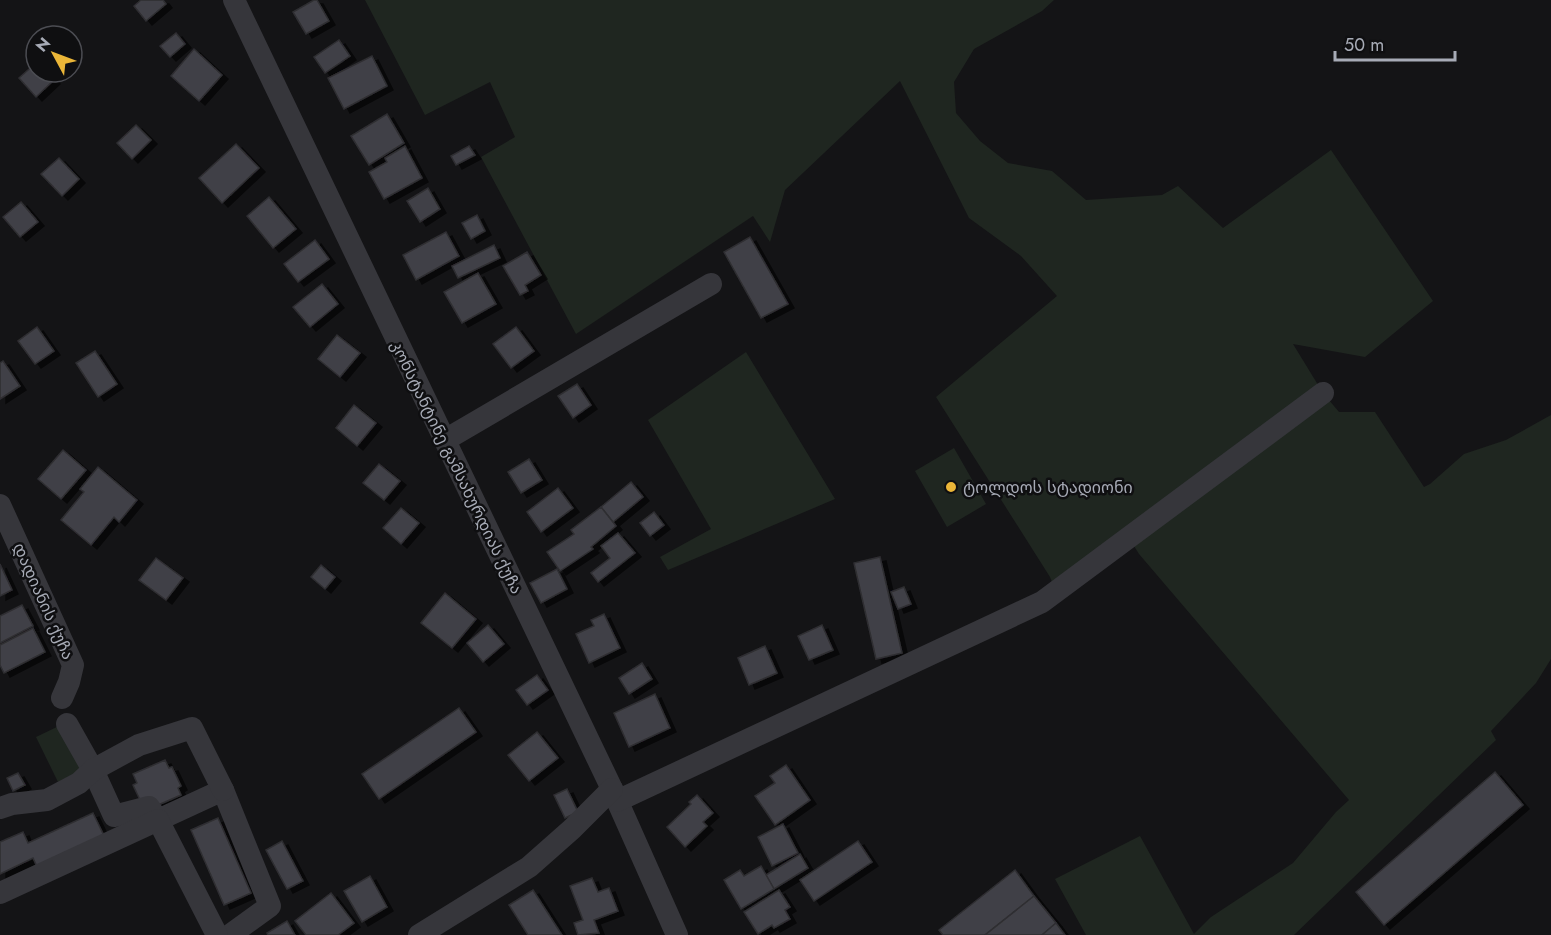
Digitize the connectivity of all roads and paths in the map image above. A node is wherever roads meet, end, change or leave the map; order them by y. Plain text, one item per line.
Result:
1 (234, 0) edge
2 (711, 284) dead end
3 (1323, 393) dead end
4 (445, 440) junction
5 (0, 505) edge
6 (62, 698) dead end
7 (67, 724) dead end
8 (93, 770) junction
9 (224, 790) junction
10 (614, 795) junction
11 (0, 808) edge
12 (158, 820) junction
13 (0, 893) edge
14 (217, 935) edge
15 (230, 935) edge
16 (419, 935) edge
17 (677, 935) edge

1 - 4 street, კონსტანტინე გამსახურდიას ქუჩა
2 - 4 street
3 - 10 street
4 - 10 street, კონსტანტინე გამსახურდიას ქუჩა
5 - 6 street, დადიანის ქუჩა
7 - 8 street
8 - 9 street
8 - 11 street
8 - 12 street
9 - 12 street
9 - 15 street
10 - 16 street
10 - 17 street, კონსტანტინე გამსახურდიას ქუჩა
12 - 13 street
12 - 14 street

